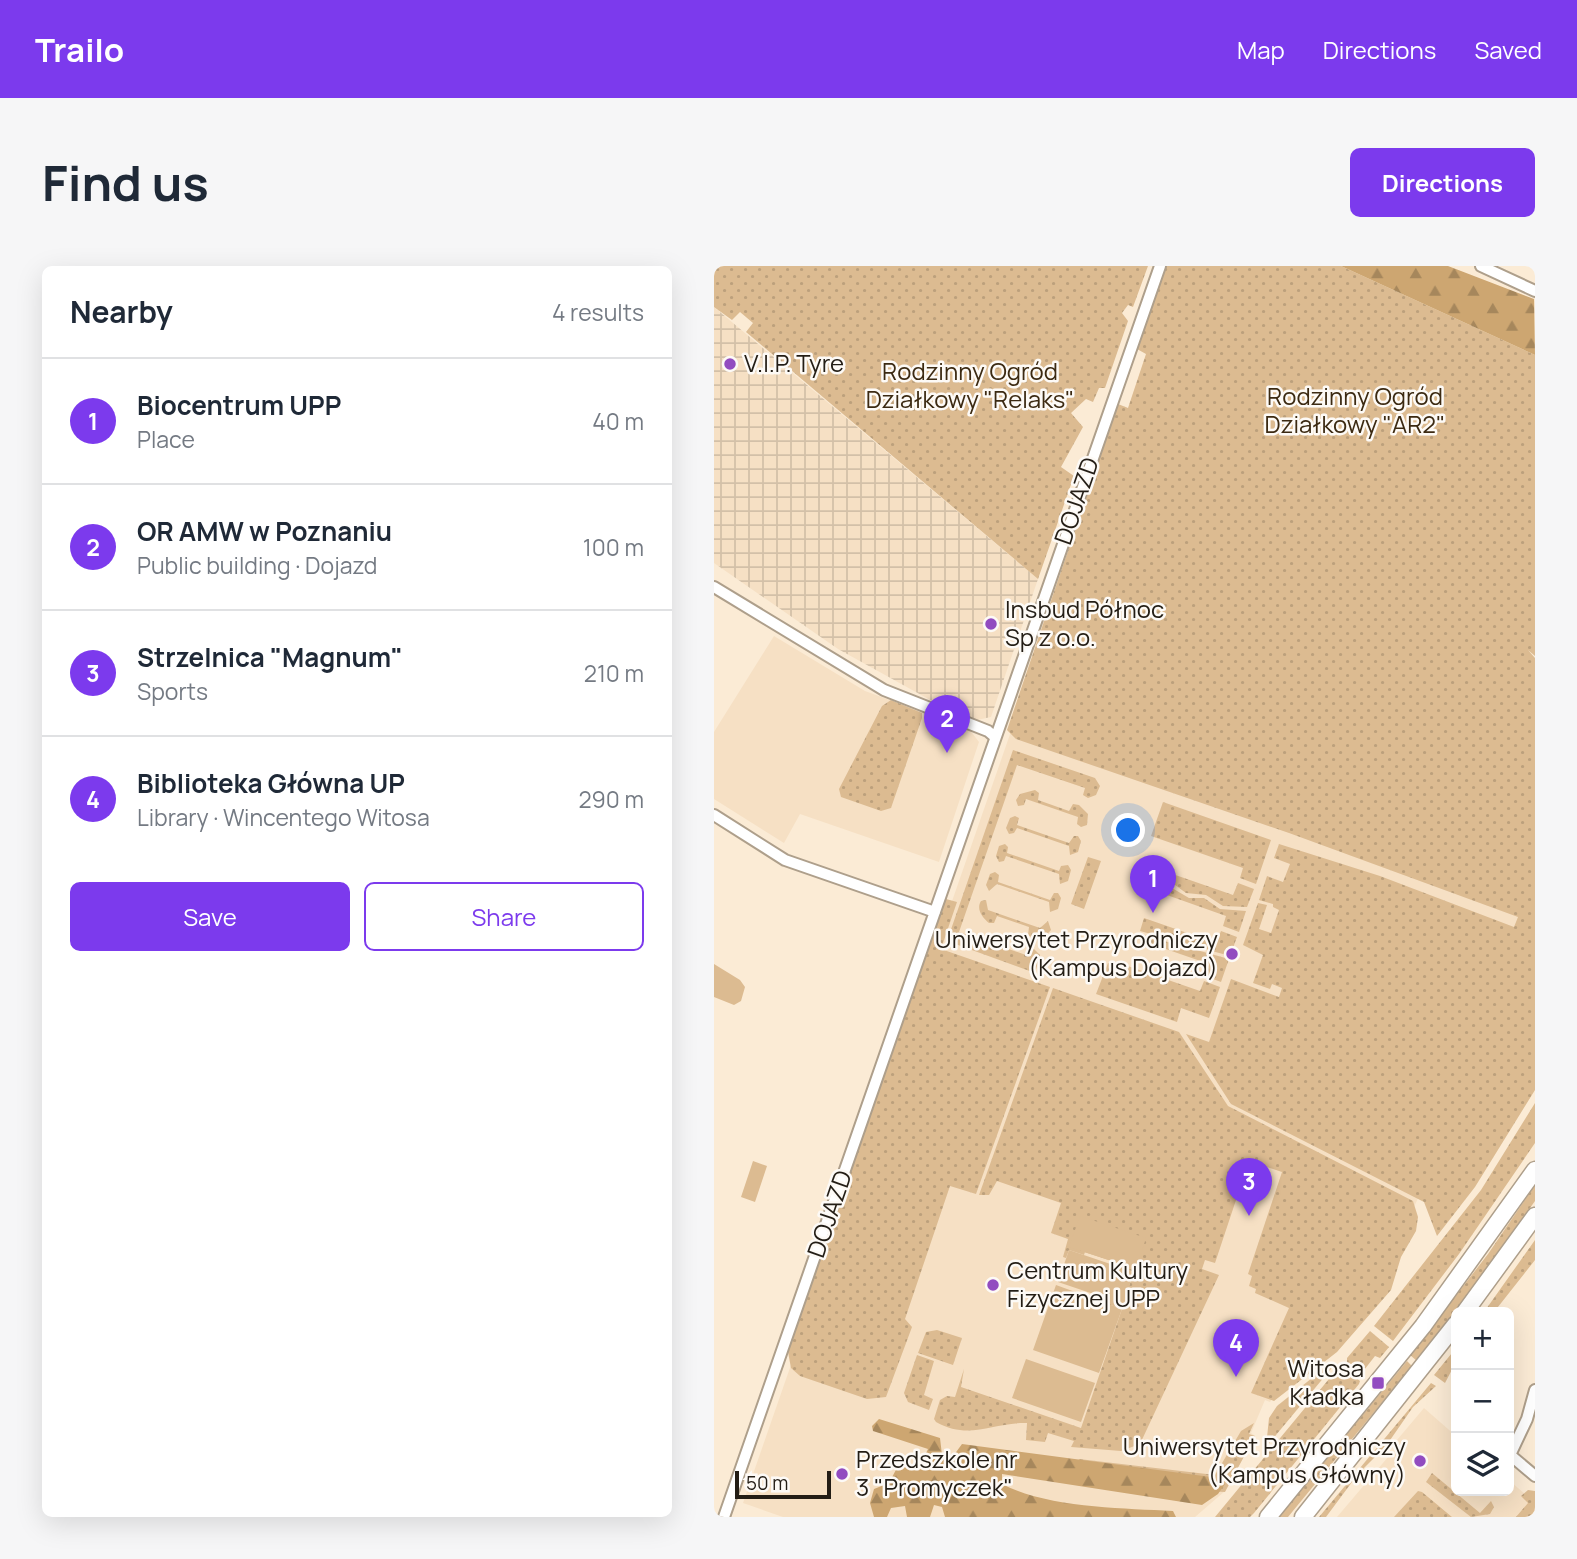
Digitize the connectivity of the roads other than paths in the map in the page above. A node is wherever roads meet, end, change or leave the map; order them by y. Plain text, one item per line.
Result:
1 (1160, 266) edge
2 (1481, 266) edge
3 (1535, 291) edge
4 (714, 587) edge
5 (995, 737) junction
6 (714, 815) edge
7 (935, 912) junction
8 (1535, 1170) edge
9 (1535, 1216) edge
10 (1469, 1307) edge
11 (1451, 1330) edge
12 (1535, 1390) edge
13 (1531, 1417) edge
14 (1514, 1446) edge
15 (1514, 1459) edge
16 (1343, 1468) junction
17 (1535, 1476) edge
18 (724, 1517) edge
19 (1268, 1517) edge
20 (1303, 1517) edge
21 (1311, 1517) edge

1 - 5 street, DOJAZD
2 - 3 street
4 - 5 street
5 - 7 street, DOJAZD
6 - 7 street
7 - 18 street, DOJAZD
8 - 19 main road
9 - 10 main road
11 - 16 main road
12 - 13 street
13 - 14 street
15 - 17 street
16 - 20 main road
16 - 21 main road

